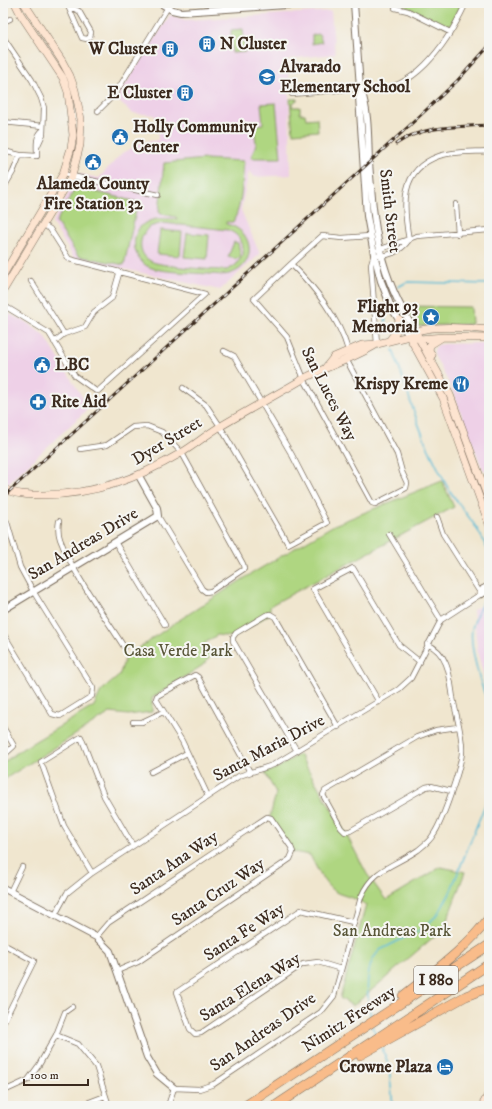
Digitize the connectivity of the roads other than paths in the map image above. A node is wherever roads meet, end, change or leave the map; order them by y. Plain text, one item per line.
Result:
1 (15, 3) edge
2 (24, 3) edge
3 (160, 3) edge
4 (309, 3) edge
5 (316, 3) edge
6 (354, 3) edge
7 (466, 3) edge
8 (67, 5) edge
9 (169, 5) edge
10 (395, 8) dead end
11 (10, 19) dead end
12 (3, 22) edge
13 (450, 32) junction
14 (3, 37) edge
15 (360, 88) junction
16 (292, 94) dead end
17 (98, 111) dead end
18 (3, 122) edge
19 (43, 128) junction
20 (489, 151) edge
21 (3, 152) edge
22 (20, 156) junction
23 (63, 174) junction
24 (72, 176) junction
25 (3, 189) edge
26 (158, 195) dead end
27 (456, 204) dead end
28 (43, 225) junction
29 (489, 230) edge
30 (458, 234) junction
31 (370, 236) junction
32 (409, 240) junction
33 (379, 248) junction
34 (374, 254) junction
35 (380, 256) junction
36 (291, 264) junction
37 (120, 274) junction
38 (3, 275) edge
39 (31, 281) dead end
40 (3, 292) edge
41 (3, 305) edge
42 (398, 320) junction
43 (489, 330) edge
44 (415, 331) junction
45 (64, 334) junction
46 (409, 336) junction
47 (444, 336) junction
48 (489, 338) edge
49 (419, 339) junction
50 (389, 341) junction
51 (54, 342) junction
52 (377, 344) junction
53 (348, 350) junction
54 (224, 351) dead end
55 (346, 359) junction
56 (326, 367) junction
57 (441, 377) junction
58 (304, 379) junction
59 (183, 388) dead end
60 (262, 403) junction
61 (220, 426) junction
62 (80, 449) dead end
63 (182, 453) junction
64 (138, 476) junction
65 (5, 491) edge
66 (489, 501) edge
67 (158, 516) junction
68 (437, 517) dead end
69 (59, 521) dead end
70 (7, 522) dead end
71 (489, 524) edge
72 (389, 534) dead end
73 (115, 542) junction
74 (74, 567) junction
75 (489, 586) edge
76 (33, 591) junction
77 (487, 592) edge
78 (3, 610) edge
79 (441, 620) junction
80 (165, 625) dead end
81 (3, 633) edge
82 (427, 644) junction
83 (124, 647) dead end
84 (420, 662) junction
85 (378, 702) junction
86 (163, 712) junction
87 (133, 722) dead end
88 (3, 727) edge
89 (338, 727) junction
90 (458, 727) junction
91 (297, 750) junction
92 (187, 753) junction
93 (3, 756) edge
94 (151, 772) dead end
95 (250, 772) junction
96 (451, 791) junction
97 (208, 796) junction
98 (270, 817) joint
99 (132, 846) junction
100 (22, 867) dead end
101 (92, 873) junction
102 (3, 888) edge
103 (10, 892) junction
104 (55, 915) junction
105 (489, 918) edge
106 (353, 922) junction
107 (96, 936) junction
108 (3, 944) edge
109 (489, 945) edge
110 (489, 951) edge
111 (489, 964) edge
112 (341, 969) junction
113 (116, 971) junction
114 (489, 987) edge
115 (177, 992) joint
116 (72, 1007) dead end
117 (383, 1015) junction
118 (3, 1023) edge
119 (391, 1033) junction
120 (56, 1035) junction
121 (352, 1048) junction
122 (174, 1088) junction
123 (3, 1092) edge
124 (489, 1093) edge
125 (105, 1096) junction
126 (79, 1106) edge
127 (109, 1106) edge
128 (168, 1106) edge
129 (246, 1106) edge
130 (255, 1106) edge
131 (275, 1106) edge
132 (482, 1106) edge

1 - 23 main road
2 - 24 main road
3 - 9 street
4 - 5 street
4 - 9 street
6 - 15 street, Smith Street
7 - 13 street
8 - 8 street
9 - 17 street
10 - 13 street
11 - 12 street
13 - 15 street
14 - 19 street
15 - 16 street
15 - 31 street, Smith Street
15 - 33 street, Smith Street
18 - 19 street
19 - 22 street
20 - 32 street
21 - 22 street
22 - 25 street
23 - 24 street
23 - 38 main road
24 - 26 street
24 - 28 main road
27 - 30 street
28 - 37 street
28 - 40 main road
29 - 30 street
30 - 32 street
31 - 34 street, Smith Street
31 - 36 street
32 - 33 street
32 - 35 street
33 - 34 street
33 - 35 street, Smith Street
34 - 35 street
34 - 42 street, Smith Street
34 - 52 street, Smith Street
35 - 44 street, Smith Street
36 - 53 street
36 - 58 street, San Luces Way
37 - 45 street
37 - 51 street
39 - 45 street
41 - 51 street
42 - 46 street, Smith Street
42 - 50 main road
43 - 44 main road
44 - 46 main road, Dyer Street
44 - 49 main road
45 - 51 street
46 - 49 main road
46 - 50 main road, Dyer Street
46 - 71 main road
47 - 48 main road
47 - 49 main road
47 - 57 main road
49 - 57 main road
50 - 52 main road, Dyer Street
52 - 53 main road, Dyer Street
52 - 55 main road, Dyer Street
53 - 56 main road, Dyer Street
54 - 60 street
55 - 56 main road, Dyer Street
55 - 58 street, San Luces Way
56 - 58 main road, Dyer Street
57 - 66 main road
58 - 60 main road, Dyer Street
59 - 61 street
60 - 61 main road, Dyer Street
60 - 61 street
61 - 63 main road, Dyer Street
62 - 63 street
63 - 64 main road, Dyer Street
63 - 67 street
64 - 65 main road, Dyer Street
64 - 67 street
67 - 73 street, San Andreas Drive
68 - 77 street
69 - 74 street
70 - 76 street
72 - 79 street
73 - 74 street, San Andreas Drive
73 - 80 street
74 - 76 street, San Andreas Drive
74 - 83 street
75 - 77 street, Santa Maria Drive
76 - 78 street, San Andreas Drive
76 - 81 street
77 - 79 street, Santa Maria Drive
79 - 82 street, Santa Maria Drive
82 - 84 street, Santa Maria Drive
82 - 90 street, San Andreas Drive
84 - 85 street, Santa Maria Drive
84 - 85 street
85 - 89 street, Santa Maria Drive
86 - 87 street
86 - 92 street
86 - 95 street
88 - 93 street
89 - 91 street, Santa Maria Drive
89 - 91 street
90 - 96 street, San Andreas Drive
90 - 96 street
91 - 95 street, Santa Maria Drive
92 - 94 street
92 - 97 street
95 - 97 street, Santa Maria Drive
96 - 106 street, San Andreas Drive
97 - 99 street, Santa Maria Drive
98 - 107 street, Santa Ana Way
98 - 113 street, Santa Cruz Way
99 - 101 street, Santa Maria Drive
99 - 101 street
100 - 103 street
101 - 104 street, Santa Maria Drive
102 - 103 street
103 - 104 street
104 - 107 street
105 - 117 highway
106 - 112 street, San Andreas Drive
106 - 115 street, Santa Fe Way
107 - 113 street
108 - 118 street
109 - 117 highway, Nimitz Freeway / I 880
110 - 117 highway, I 880
111 - 119 highway, Nimitz Freeway / I 880
112 - 115 street, Santa Elena Way
112 - 122 street, San Andreas Drive
113 - 122 street
114 - 119 highway
116 - 120 street
117 - 121 highway, Nimitz Freeway / I 880
119 - 121 highway
120 - 123 street
120 - 125 street
121 - 129 highway, Nimitz Freeway / I 880
121 - 130 highway, I 880
121 - 131 highway, Nimitz Freeway
122 - 128 street
124 - 132 main road
125 - 126 street
125 - 127 street

